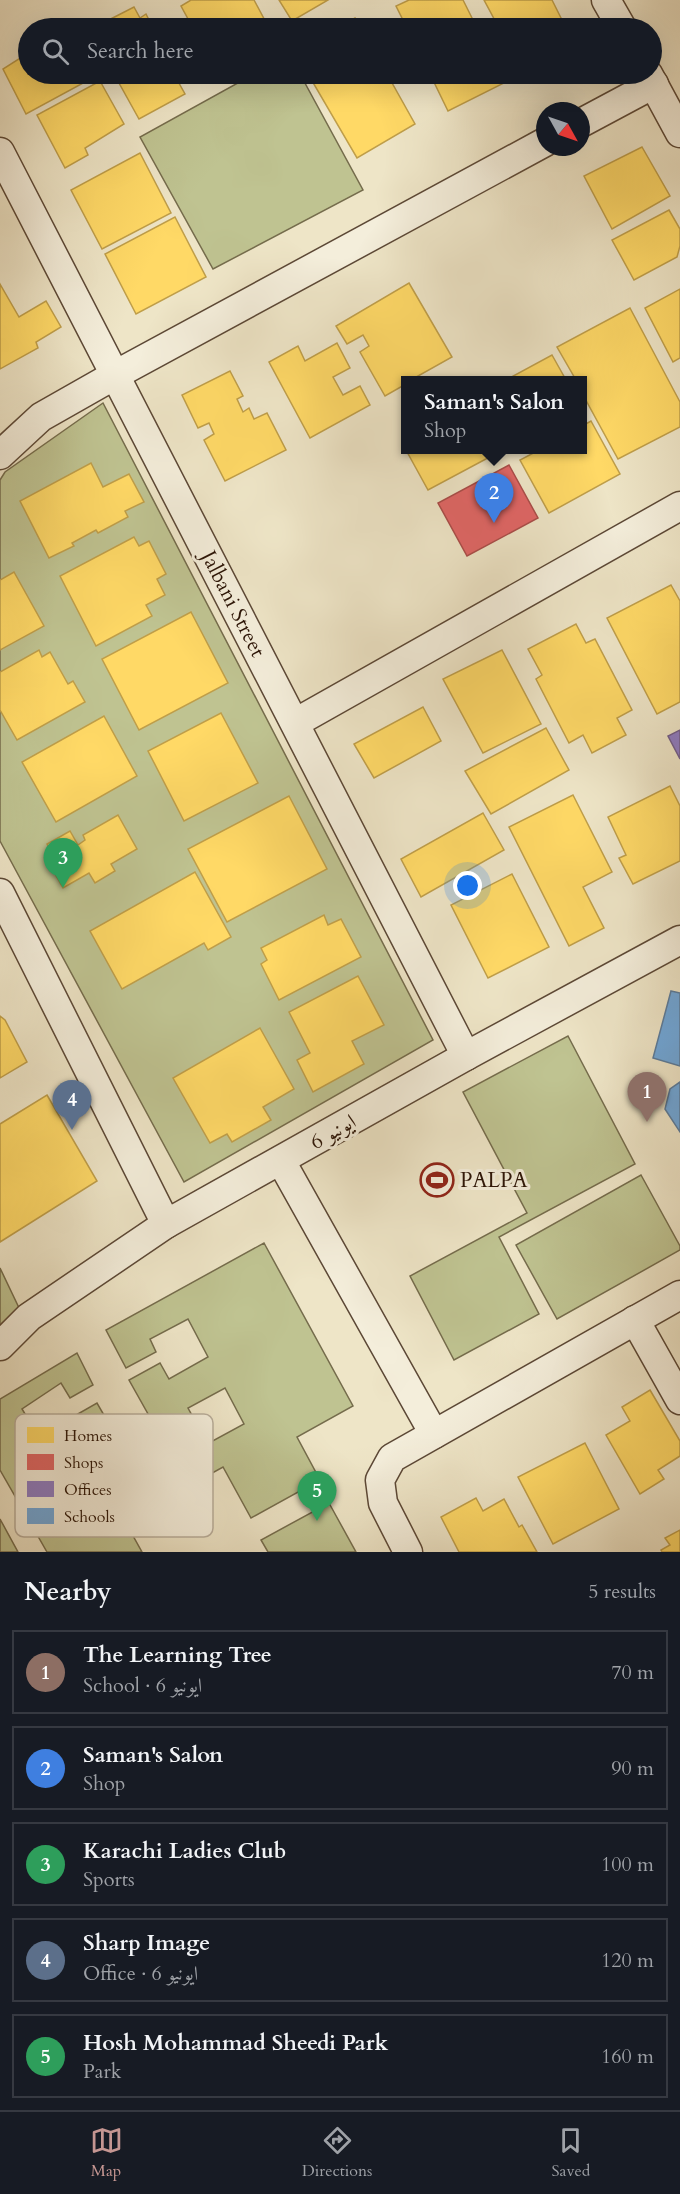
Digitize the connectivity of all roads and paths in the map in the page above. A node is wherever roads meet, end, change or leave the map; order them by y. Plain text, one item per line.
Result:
1 (606, 0) edge
2 (616, 18) edge
3 (643, 84) edge
4 (654, 84) edge
5 (590, 117) edge
6 (680, 132) edge
7 (536, 147) edge
8 (0, 152) edge
9 (115, 375) junction
10 (0, 455) edge
11 (680, 506) edge
12 (295, 723) junction
13 (0, 893) edge
14 (680, 940) edge
15 (466, 1056) junction
16 (281, 1161) junction
17 (166, 1224) junction
18 (680, 1295) edge
19 (635, 1320) junction
20 (0, 1346) edge
21 (680, 1400) edge
22 (434, 1434) junction
23 (408, 1552) edge

1 - 2 street
3 - 5 street
4 - 6 street
7 - 9 street
8 - 9 street, Jalbani Street
9 - 10 street
9 - 12 street, Jalbani Street
11 - 12 street
12 - 15 street, Jalbani Street
13 - 17 street
14 - 15 street, ایونیو 6
15 - 16 street, ایونیو 6
16 - 17 street, ایونیو 6
16 - 22 street
17 - 20 street, ایونیو 6
18 - 19 street
19 - 21 street
19 - 22 street
22 - 23 street

